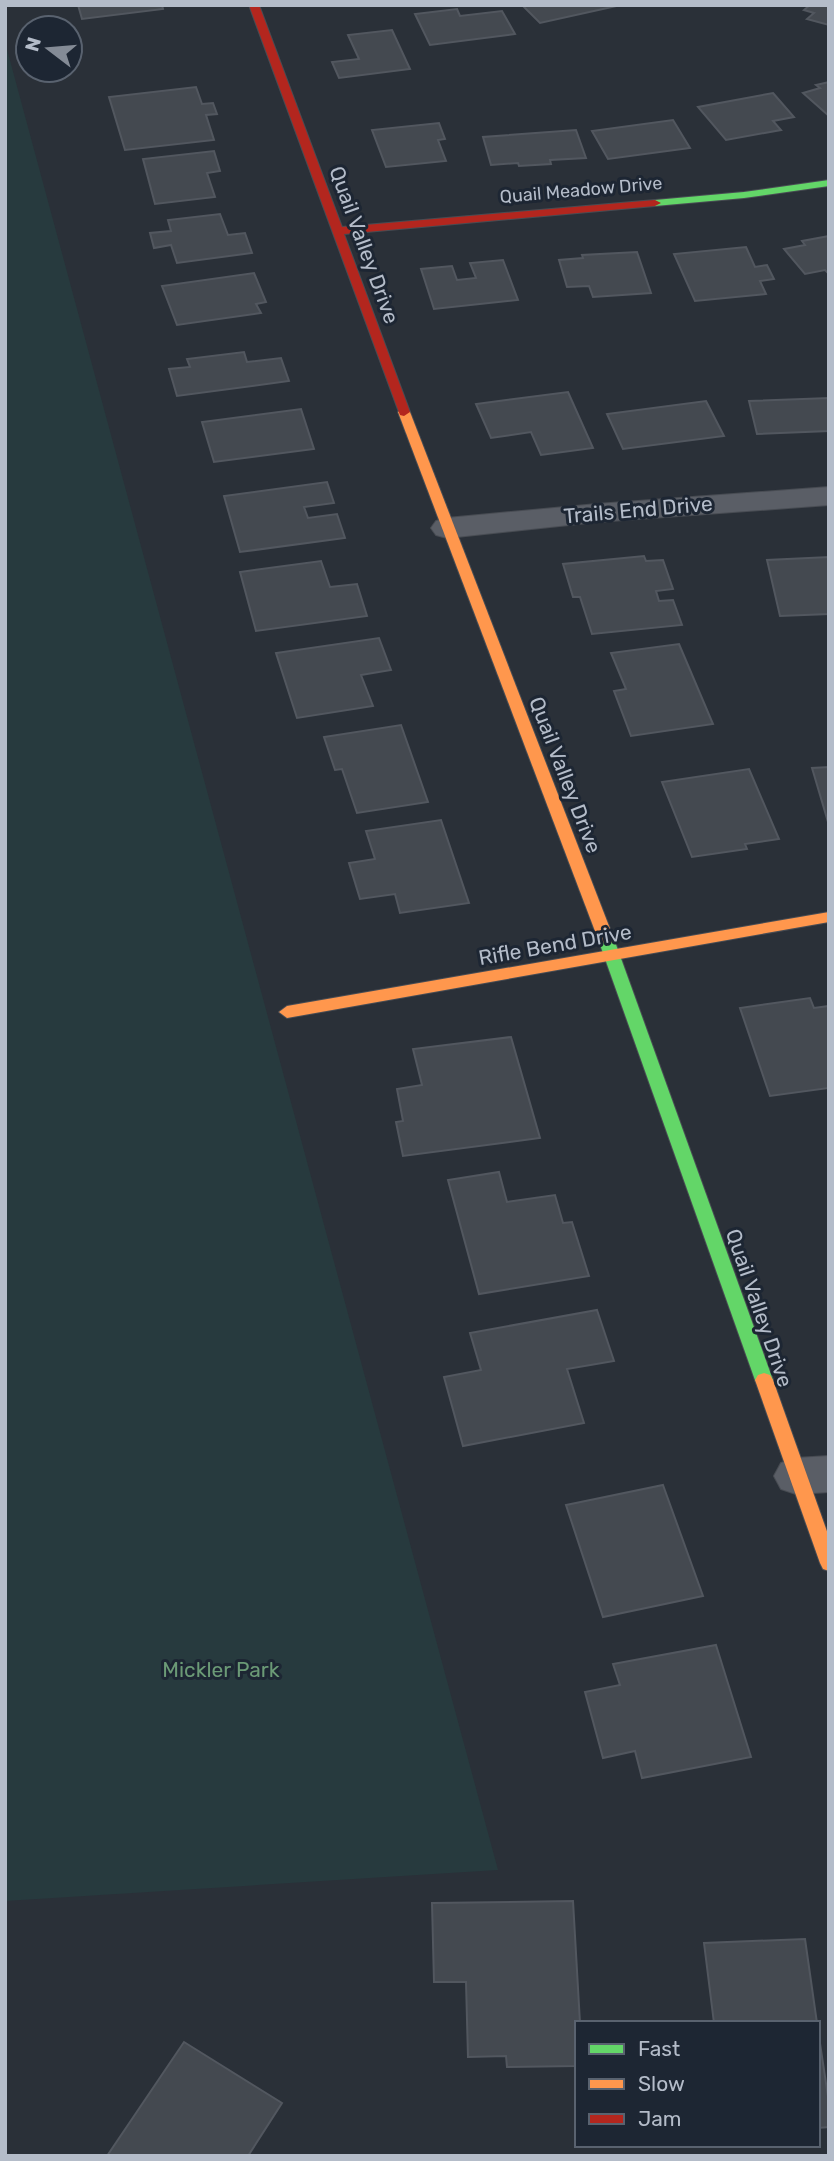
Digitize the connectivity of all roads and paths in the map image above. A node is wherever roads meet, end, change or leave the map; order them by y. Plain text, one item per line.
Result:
1 (254, 5) edge
2 (829, 183) edge
3 (336, 231) junction
4 (829, 496) edge
5 (447, 528) junction
6 (829, 917) edge
7 (613, 957) junction
8 (287, 1012) dead end
9 (813, 1475) edge
10 (829, 1563) edge

1 - 3 street, Quail Valley Drive
2 - 3 street, Quail Meadow Drive
3 - 5 street, Quail Valley Drive
4 - 5 street, Trails End Drive
5 - 7 street, Quail Valley Drive
6 - 7 street, Rifle Bend Drive
7 - 8 street, Rifle Bend Drive
7 - 9 street, Quail Valley Drive
9 - 10 street, Quail Valley Drive

